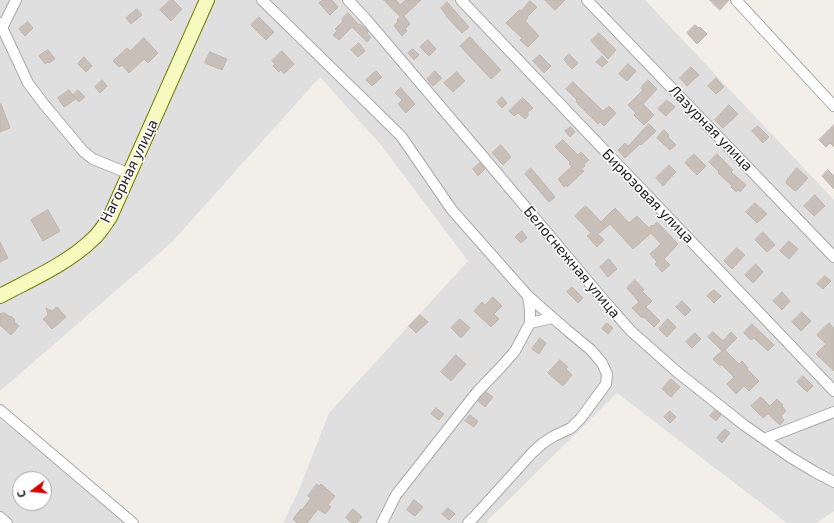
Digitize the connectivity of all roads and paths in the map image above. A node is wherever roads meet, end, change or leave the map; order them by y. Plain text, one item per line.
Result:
1 (16, 0) edge
2 (207, 0) edge
3 (262, 0) edge
4 (348, 0) edge
5 (461, 0) edge
6 (588, 0) edge
7 (736, 0) edge
8 (1, 26) edge
9 (834, 106) edge
10 (130, 174) junction
11 (834, 257) edge
12 (0, 296) edge
13 (528, 296) junction
14 (553, 318) junction
15 (530, 323) junction
16 (834, 392) edge
17 (0, 410) edge
18 (834, 412) edge
19 (764, 439) junction
20 (834, 482) edge
21 (0, 517) edge
22 (386, 522) edge
23 (7, 523) edge
24 (133, 523) edge
25 (468, 523) edge

1 - 8 street
2 - 10 street, Нагорная улица
3 - 13 street
4 - 19 street, Белоснежная улица
5 - 16 street, Бирюзовая улица
6 - 11 street, Лазурная улица
7 - 9 street
8 - 10 street
10 - 12 street, Нагорная улица
13 - 14 street
13 - 15 street
14 - 15 street
14 - 25 street
15 - 22 street
17 - 24 street
18 - 19 street
19 - 20 street, Белоснежная улица
21 - 23 street

